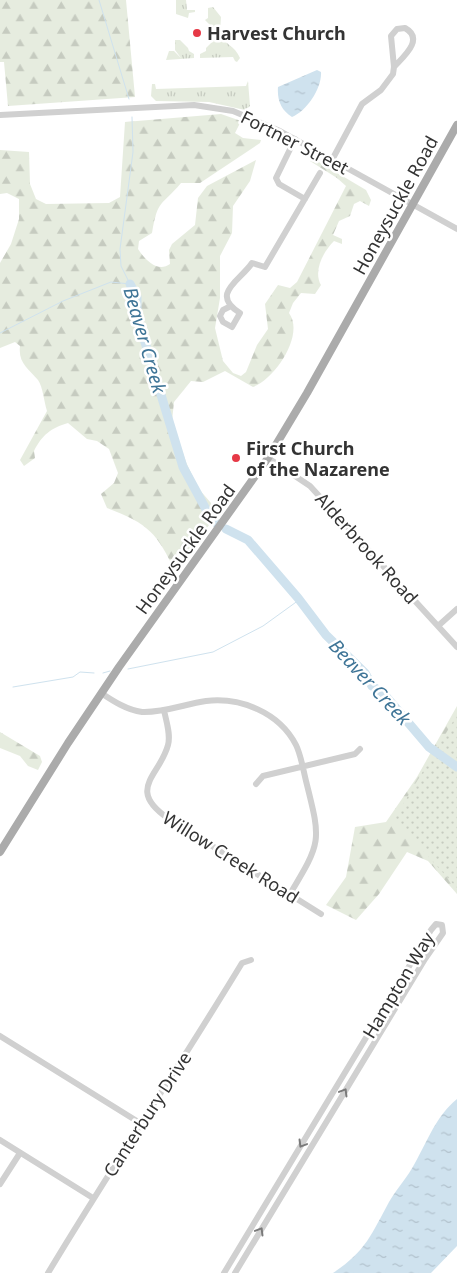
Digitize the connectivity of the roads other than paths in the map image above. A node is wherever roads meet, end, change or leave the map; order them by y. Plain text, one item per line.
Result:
1 (394, 67) junction
2 (0, 114) edge
3 (457, 125) edge
4 (295, 139) junction
5 (332, 160) junction
6 (320, 173) dead end
7 (305, 198) junction
8 (413, 204) junction
9 (457, 228) edge
10 (231, 306) dead end
11 (268, 458) junction
12 (457, 609) edge
13 (438, 626) junction
14 (457, 647) edge
15 (101, 693) junction
16 (164, 710) junction
17 (360, 750) dead end
18 (302, 766) junction
19 (256, 784) dead end
20 (0, 852) edge
21 (290, 894) junction
22 (320, 914) dead end
23 (251, 960) dead end
24 (0, 1036) edge
25 (140, 1123) junction
26 (0, 1140) edge
27 (20, 1153) junction
28 (0, 1184) edge
29 (93, 1198) junction
30 (48, 1273) edge
31 (224, 1273) edge
32 (235, 1273) edge

1 - 1 street
1 - 5 street
2 - 4 street, Fortner Street
3 - 8 main road, Honeysuckle Road
4 - 5 street, Fortner Street
4 - 7 street
5 - 8 street, Fortner Street
6 - 7 street
7 - 10 street
8 - 9 street, Fortner Street
8 - 11 main road, Honeysuckle Road
11 - 13 street, Alderbrook Road
11 - 15 main road, Honeysuckle Road
12 - 13 street
13 - 14 street, Alderbrook Road
15 - 16 street
15 - 20 main road, Honeysuckle Road
16 - 18 street
16 - 21 street, Willow Creek Road
17 - 18 street
18 - 19 street
18 - 21 street
21 - 22 street, Willow Creek Road
23 - 25 street, Canterbury Drive
24 - 25 street
25 - 29 street, Canterbury Drive
26 - 27 street
27 - 28 street
27 - 29 street
29 - 30 street, Canterbury Drive
32 -> 31 street, Hampton Way

